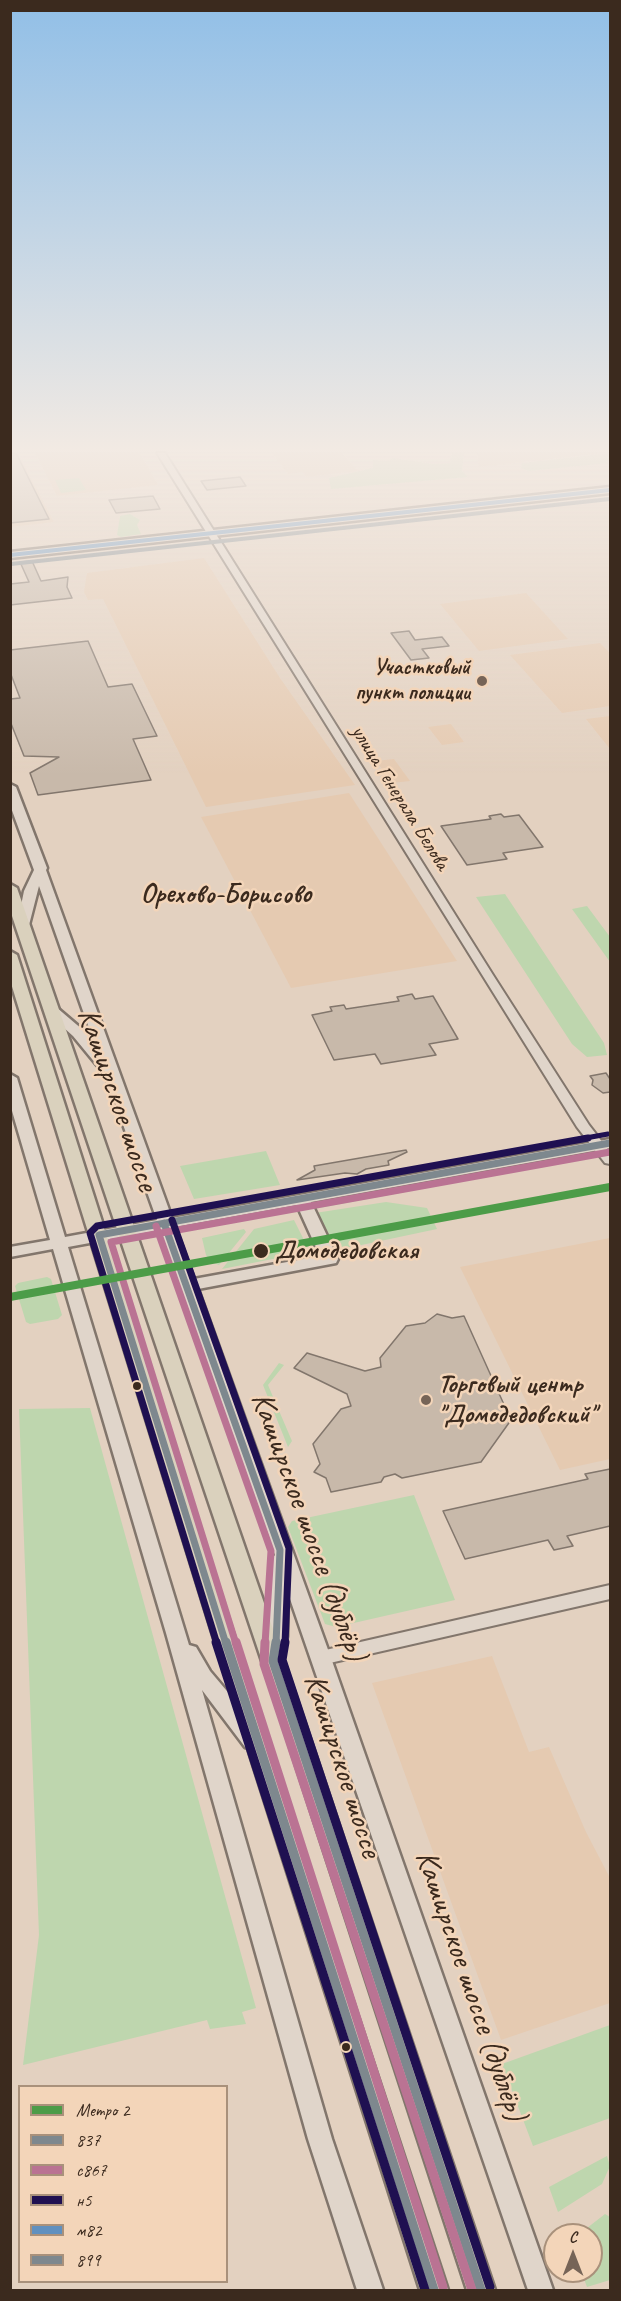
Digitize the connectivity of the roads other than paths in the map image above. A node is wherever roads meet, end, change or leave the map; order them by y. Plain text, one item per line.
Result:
1 (227, 560) edge
2 (10, 787) edge
3 (41, 868) junction
4 (10, 888) edge
5 (23, 925) junction
6 (10, 955) edge
7 (10, 993) edge
8 (25, 1002) junction
9 (51, 1010) junction
10 (113, 1076) junction
11 (10, 1078) edge
12 (604, 1144) edge
13 (610, 1160) edge
14 (301, 1198) junction
15 (164, 1223) junction
16 (127, 1230) junction
17 (99, 1236) junction
18 (58, 1243) junction
19 (10, 1252) edge
20 (187, 1286) junction
21 (280, 1550) junction
22 (610, 1592) edge
23 (176, 1633) junction
24 (321, 1658) junction
25 (273, 1661) junction
26 (261, 1755) junction
27 (370, 2290) edge
28 (434, 2290) edge
29 (481, 2290) edge
30 (541, 2290) edge

1 - 12 street, улица Генерала Белова
2 - 3 main road, Каширское шоссе (дублёр)
3 - 5 main road
3 - 10 main road, Каширское шоссе (дублёр)
4 - 5 main road, Каширское шоссе
5 - 9 main road, Каширское шоссе
6 - 8 main road, Каширское шоссе
7 - 8 main road
8 - 17 main road, Каширское шоссе
9 - 10 main road
9 - 16 main road, Каширское шоссе
10 - 15 main road, Каширское шоссе (дублёр)
11 - 18 main road
12 - 13 street, улица Генерала Белова
12 - 14 main road
14 - 15 main road
14 - 20 main road
15 - 16 main road
15 - 20 main road, Каширское шоссе (дублёр)
16 - 17 main road
16 - 25 main road, Каширское шоссе
17 - 18 main road
17 - 26 main road, Каширское шоссе
18 - 19 main road
18 - 23 main road
20 - 21 main road, Каширское шоссе (дублёр)
21 - 24 main road, Каширское шоссе (дублёр)
21 - 25 main road
22 - 24 street
23 - 26 main road
23 - 27 main road
24 - 30 main road, Каширское шоссе (дублёр)
25 - 29 main road, Каширское шоссе
26 - 28 main road, Каширское шоссе

